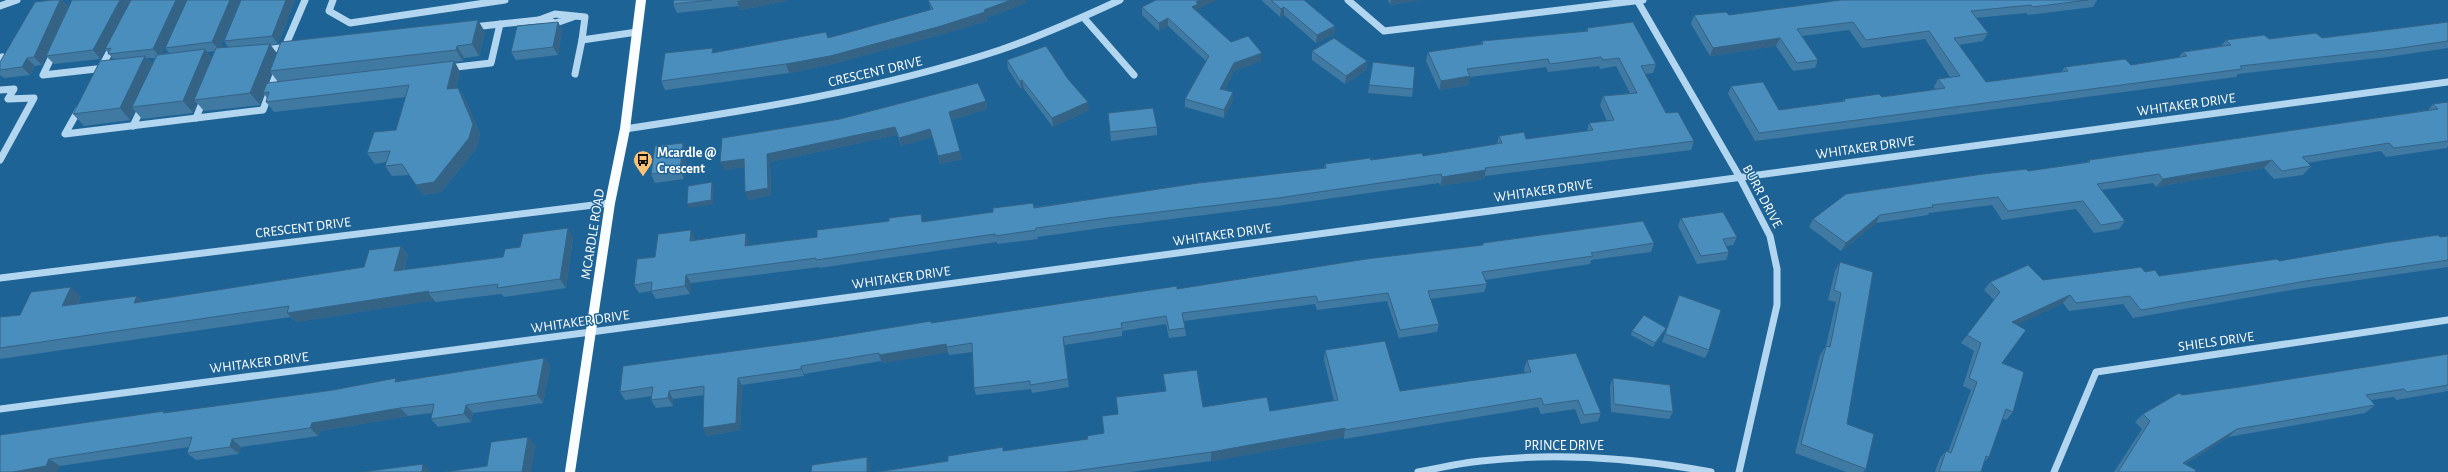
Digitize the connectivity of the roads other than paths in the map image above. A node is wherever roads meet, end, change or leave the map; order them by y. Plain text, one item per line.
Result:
1 (17, 0) edge
2 (306, 0) edge
3 (333, 0) edge
4 (505, 0) edge
5 (641, 0) edge
6 (1120, 0) edge
7 (1348, 0) edge
8 (1639, 0) edge
9 (0, 6) edge
10 (1084, 18) junction
11 (500, 24) junction
12 (462, 28) edge
13 (637, 32) junction
14 (582, 40) junction
15 (116, 41) edge
16 (293, 47) edge
17 (56, 48) edge
18 (257, 51) edge
19 (283, 55) junction
20 (0, 58) edge
21 (0, 61) edge
22 (101, 68) junction
23 (109, 68) edge
24 (444, 69) edge
25 (575, 74) dead end
26 (97, 75) edge
27 (1134, 75) dead end
28 (2448, 82) edge
29 (278, 88) edge
30 (270, 89) junction
31 (0, 90) edge
32 (207, 90) edge
33 (146, 97) edge
34 (83, 101) edge
35 (196, 118) junction
36 (133, 126) junction
37 (625, 129) junction
38 (0, 160) edge
39 (1739, 176) junction
40 (610, 203) junction
41 (0, 278) edge
42 (2448, 320) edge
43 (592, 332) junction
44 (0, 409) edge
45 (570, 472) edge
46 (1418, 472) edge
47 (1711, 472) edge
48 (1739, 472) edge
49 (2054, 472) edge

1 - 9 street
2 - 19 street
3 - 4 street
5 - 13 main road, MCARDLE ROAD
6 - 10 street, CRESCENT DRIVE
7 - 8 street
8 - 39 street, BURR DRIVE
10 - 27 street
10 - 37 street, CRESCENT DRIVE
11 - 12 street
11 - 14 street
11 - 24 street
13 - 14 street
13 - 37 main road, MCARDLE ROAD
14 - 25 street
15 - 22 street
16 - 19 street
17 - 22 street
18 - 19 street
19 - 30 street
20 - 21 street
22 - 23 street
22 - 26 street
28 - 39 street, WHITAKER DRIVE
29 - 30 street
30 - 35 street
31 - 38 street
32 - 35 street
33 - 36 street
34 - 36 street
35 - 36 street
37 - 40 main road, MCARDLE ROAD
39 - 43 street, WHITAKER DRIVE
39 - 48 street, BURR DRIVE
40 - 41 street, CRESCENT DRIVE
40 - 43 main road, MCARDLE ROAD
42 - 49 street, SHIELS DRIVE
43 - 44 street, WHITAKER DRIVE
43 - 45 main road, MCARDLE ROAD
46 - 47 street, PRINCE DRIVE

